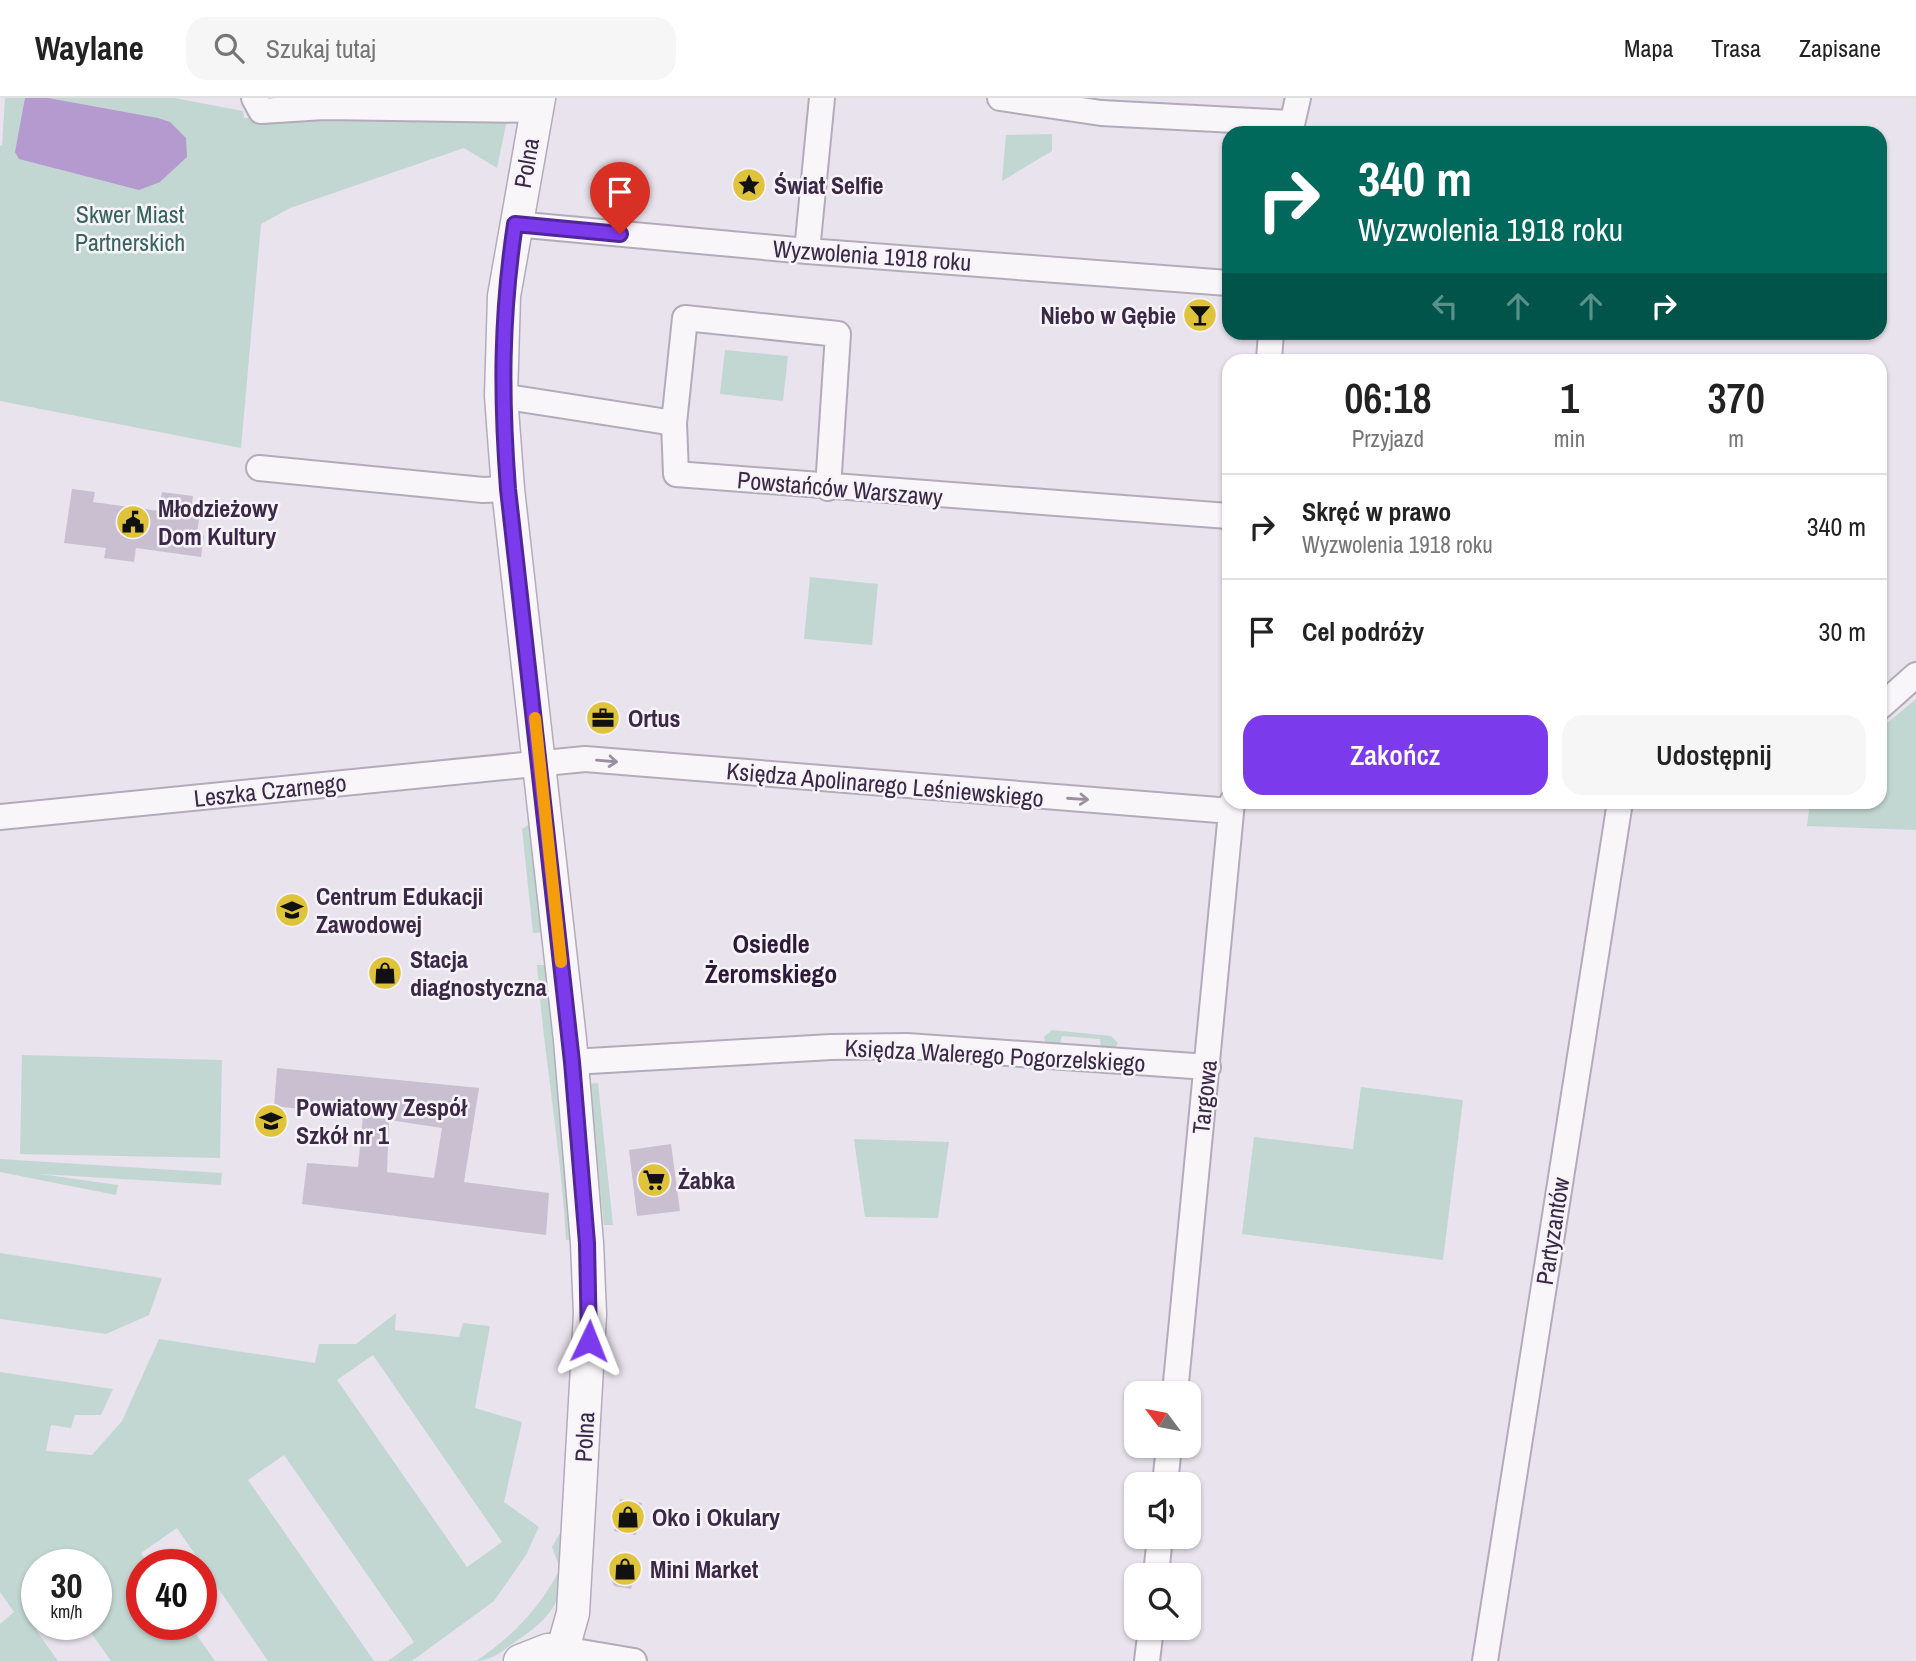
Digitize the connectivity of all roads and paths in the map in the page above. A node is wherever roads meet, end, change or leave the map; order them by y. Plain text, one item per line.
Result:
1 (254, 98) edge
2 (822, 98) edge
3 (1000, 98) edge
4 (1298, 98) edge
5 (538, 104) edge
6 (1103, 105) edge
7 (1274, 126) edge
8 (1291, 126) edge
9 (515, 224) junction
10 (807, 251) junction
11 (1222, 283) edge
12 (502, 396) junction
13 (674, 423) junction
14 (259, 468) dead end
15 (828, 488) junction
16 (508, 489) junction
17 (1222, 516) edge
18 (1916, 675) edge
19 (1887, 700) edge
20 (539, 762) junction
21 (1222, 805) edge
22 (1232, 809) edge
23 (1619, 809) edge
24 (0, 817) edge
25 (572, 1062) junction
26 (1208, 1067) junction
27 (1175, 1381) edge
28 (1149, 1643) edge
29 (563, 1649) junction
30 (520, 1661) edge
31 (634, 1661) edge
32 (1136, 1661) edge
33 (1485, 1661) edge

1 - 5 street
2 - 10 street
3 - 6 street
4 - 8 street
5 - 9 street, Polna
6 - 7 street
9 - 10 street, Wyzwolenia 1918 roku
9 - 12 street, Polna
10 - 11 street, Wyzwolenia 1918 roku
12 - 13 street
12 - 16 street, Polna
13 - 15 street, Powstańców Warszawy
13 - 15 street
14 - 16 street
15 - 17 street, Powstańców Warszawy
16 - 20 street, Polna
18 - 19 street
20 -> 21 street, Księdza Apolinarego Leśniewskiego
20 - 24 street, Leszka Czarnego
20 - 25 street, Polna
22 - 26 street, Targowa
23 - 33 street, Partyzantów
25 - 26 street, Księdza Walerego Pogorzelskiego
25 - 29 street, Polna
26 - 27 street, Targowa
28 - 32 street
29 - 30 street
29 - 31 street

